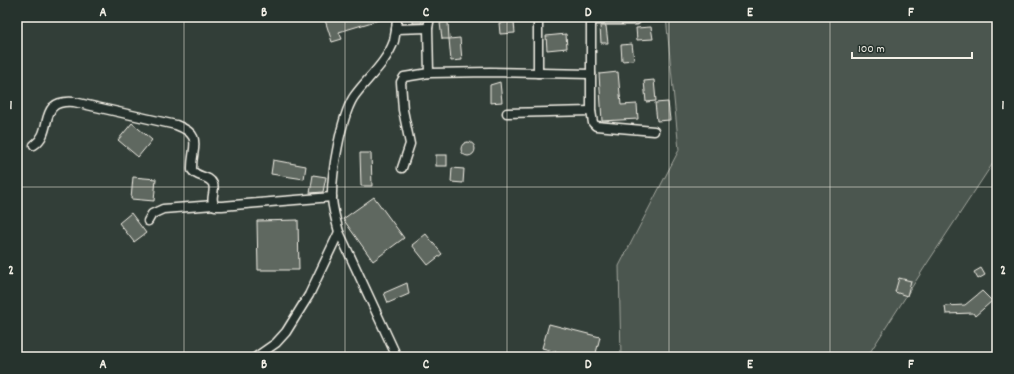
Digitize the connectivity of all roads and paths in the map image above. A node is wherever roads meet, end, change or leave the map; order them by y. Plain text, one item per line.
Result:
1 (397, 17) edge
2 (430, 17) edge
3 (591, 18) edge
4 (538, 19) dead end
5 (636, 20) dead end
6 (428, 28) junction
7 (396, 29) junction
8 (429, 73) junction
9 (538, 73) junction
10 (592, 74) junction
11 (591, 111) junction
12 (507, 114) dead end
13 (654, 131) dead end
14 (34, 145) dead end
15 (402, 168) dead end
16 (332, 197) junction
17 (214, 204) junction
18 (148, 221) dead end
19 (339, 232) junction
20 (256, 357) edge
21 (397, 357) edge

1 - 7 street
2 - 6 street
3 - 5 street
3 - 10 street
4 - 9 street
6 - 7 street
6 - 8 street
7 - 16 street
8 - 9 street
8 - 15 street
9 - 10 street
10 - 11 street
11 - 12 street
11 - 13 street
14 - 17 street
16 - 17 street
16 - 19 street
17 - 18 street
19 - 20 street
19 - 21 street

